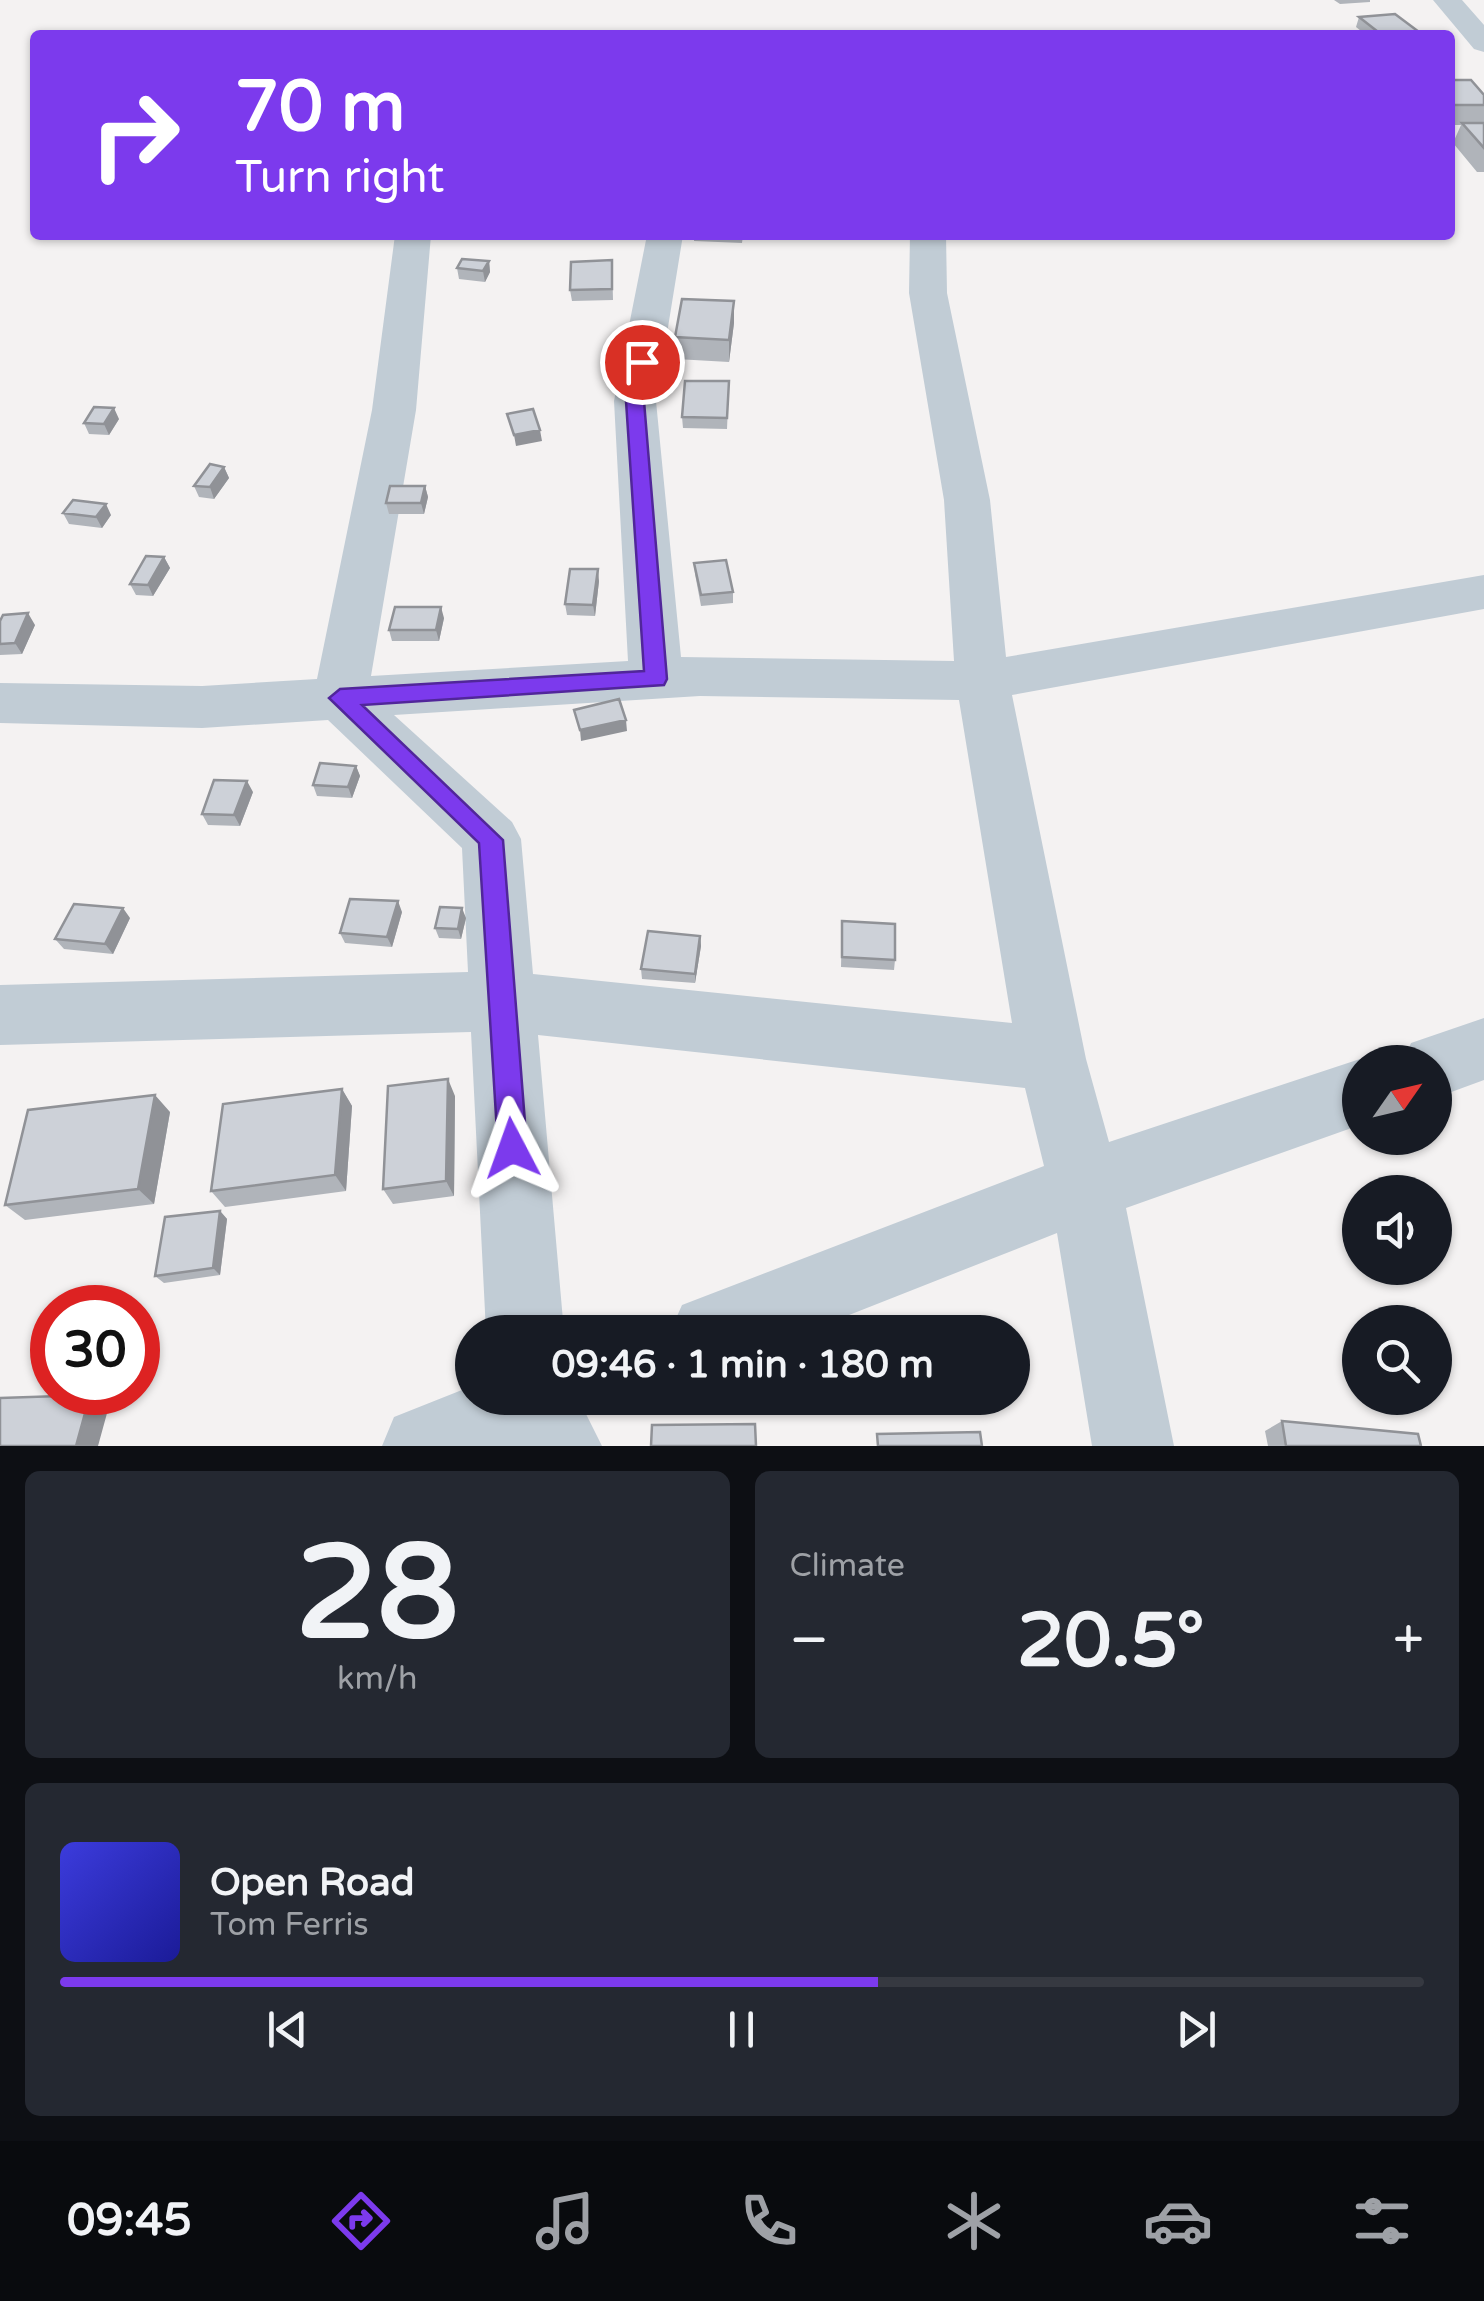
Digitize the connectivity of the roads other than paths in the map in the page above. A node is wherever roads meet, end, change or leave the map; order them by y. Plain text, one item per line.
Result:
1 (1447, 0) edge
2 (1484, 42) edge
3 (412, 240) edge
4 (664, 240) edge
5 (928, 240) edge
6 (1484, 592) edge
7 (656, 679) junction
8 (982, 680) junction
9 (340, 698) junction
10 (0, 704) edge
11 (502, 1001) junction
12 (0, 1015) edge
13 (1484, 1049) edge
14 (1052, 1059) junction
15 (1452, 1060) edge
16 (1342, 1098) edge
17 (1086, 1186) junction
18 (531, 1315) edge
19 (754, 1315) edge
20 (493, 1415) edge
21 (423, 1446) edge
22 (1133, 1446) edge

1 - 2 street
3 - 9 street
4 - 7 street
5 - 8 street
6 - 8 street
7 - 8 street
7 - 9 street
8 - 14 street
9 - 10 street
9 - 11 street
11 - 12 street
11 - 14 street
11 - 18 street
13 - 15 street
14 - 17 street
16 - 17 street
17 - 19 street
17 - 22 street
20 - 21 street

